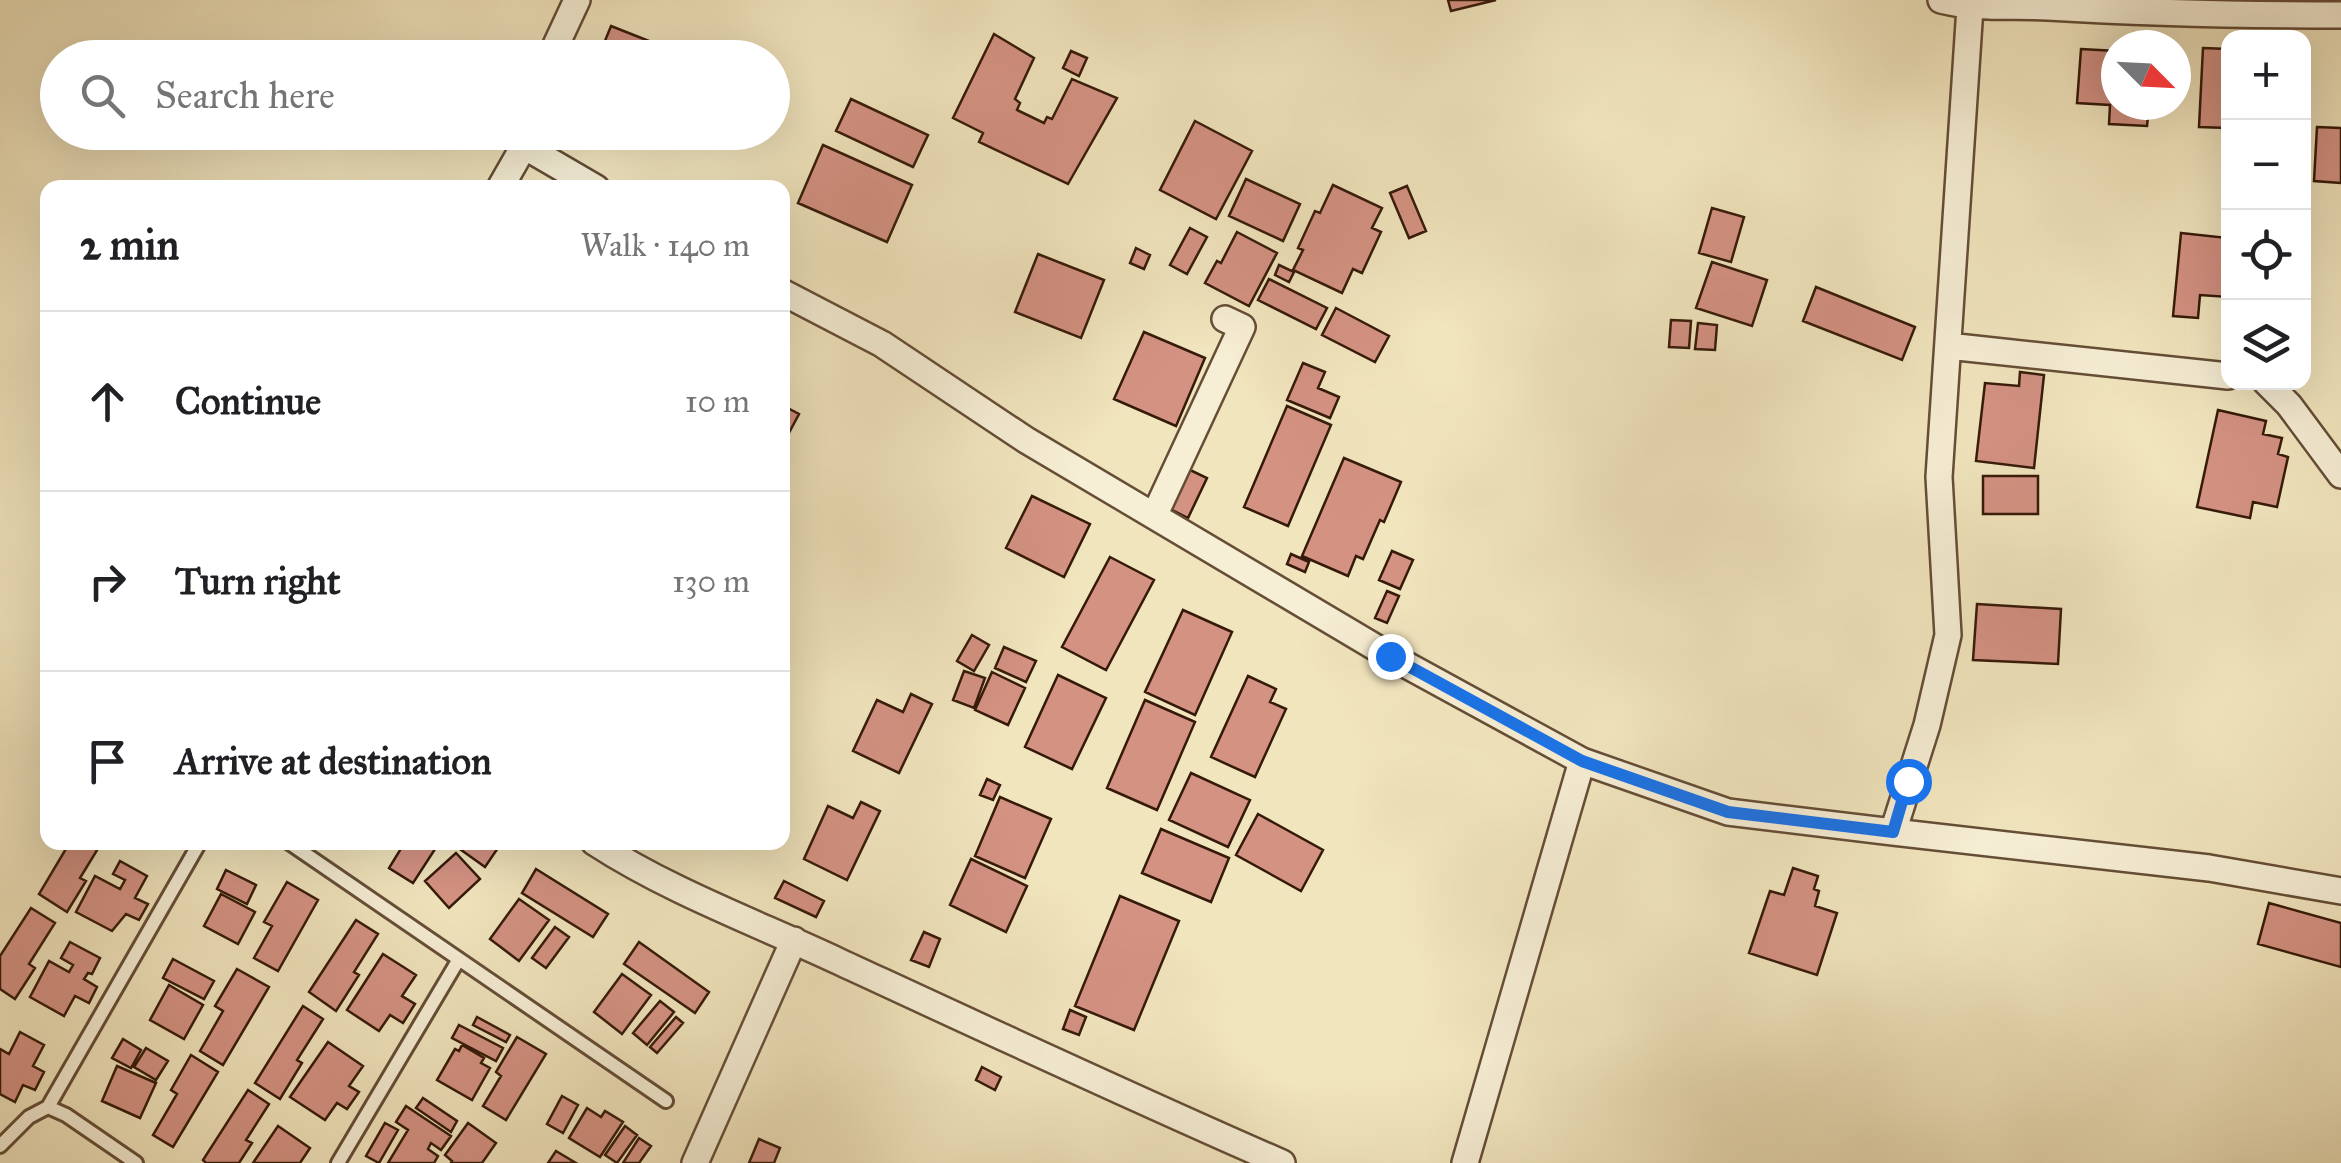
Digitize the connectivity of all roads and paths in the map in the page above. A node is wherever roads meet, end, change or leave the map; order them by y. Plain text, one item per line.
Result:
1 (577, 0) edge
2 (1941, 0) edge
3 (1970, 7) junction
4 (2341, 16) edge
5 (558, 40) edge
6 (520, 150) edge
7 (542, 150) edge
8 (504, 180) edge
9 (585, 180) edge
10 (790, 296) edge
11 (1225, 319) dead end
12 (1948, 346) junction
13 (2221, 375) edge
14 (2274, 390) edge
15 (2341, 475) edge
16 (1155, 514) junction
17 (1582, 761) junction
18 (1893, 832) junction
19 (195, 850) edge
20 (300, 850) edge
21 (607, 850) edge
22 (2341, 890) edge
23 (794, 940) junction
24 (460, 959) junction
25 (666, 1101) dead end
26 (48, 1107) junction
27 (0, 1146) edge
28 (136, 1163) edge
29 (338, 1163) edge
30 (695, 1163) edge
31 (1282, 1163) edge
32 (1465, 1163) edge

1 - 5 street
2 - 3 street
3 - 4 street
3 - 12 street
6 - 8 street
7 - 9 street
10 - 16 street
11 - 16 street
12 - 13 street
12 - 18 street
14 - 15 street
16 - 17 street
17 - 18 street
17 - 32 street
18 - 22 street
19 - 26 lane
20 - 24 lane
21 - 23 street
23 - 30 street
23 - 31 street
24 - 25 lane
24 - 29 lane
26 - 27 lane
26 - 28 lane

